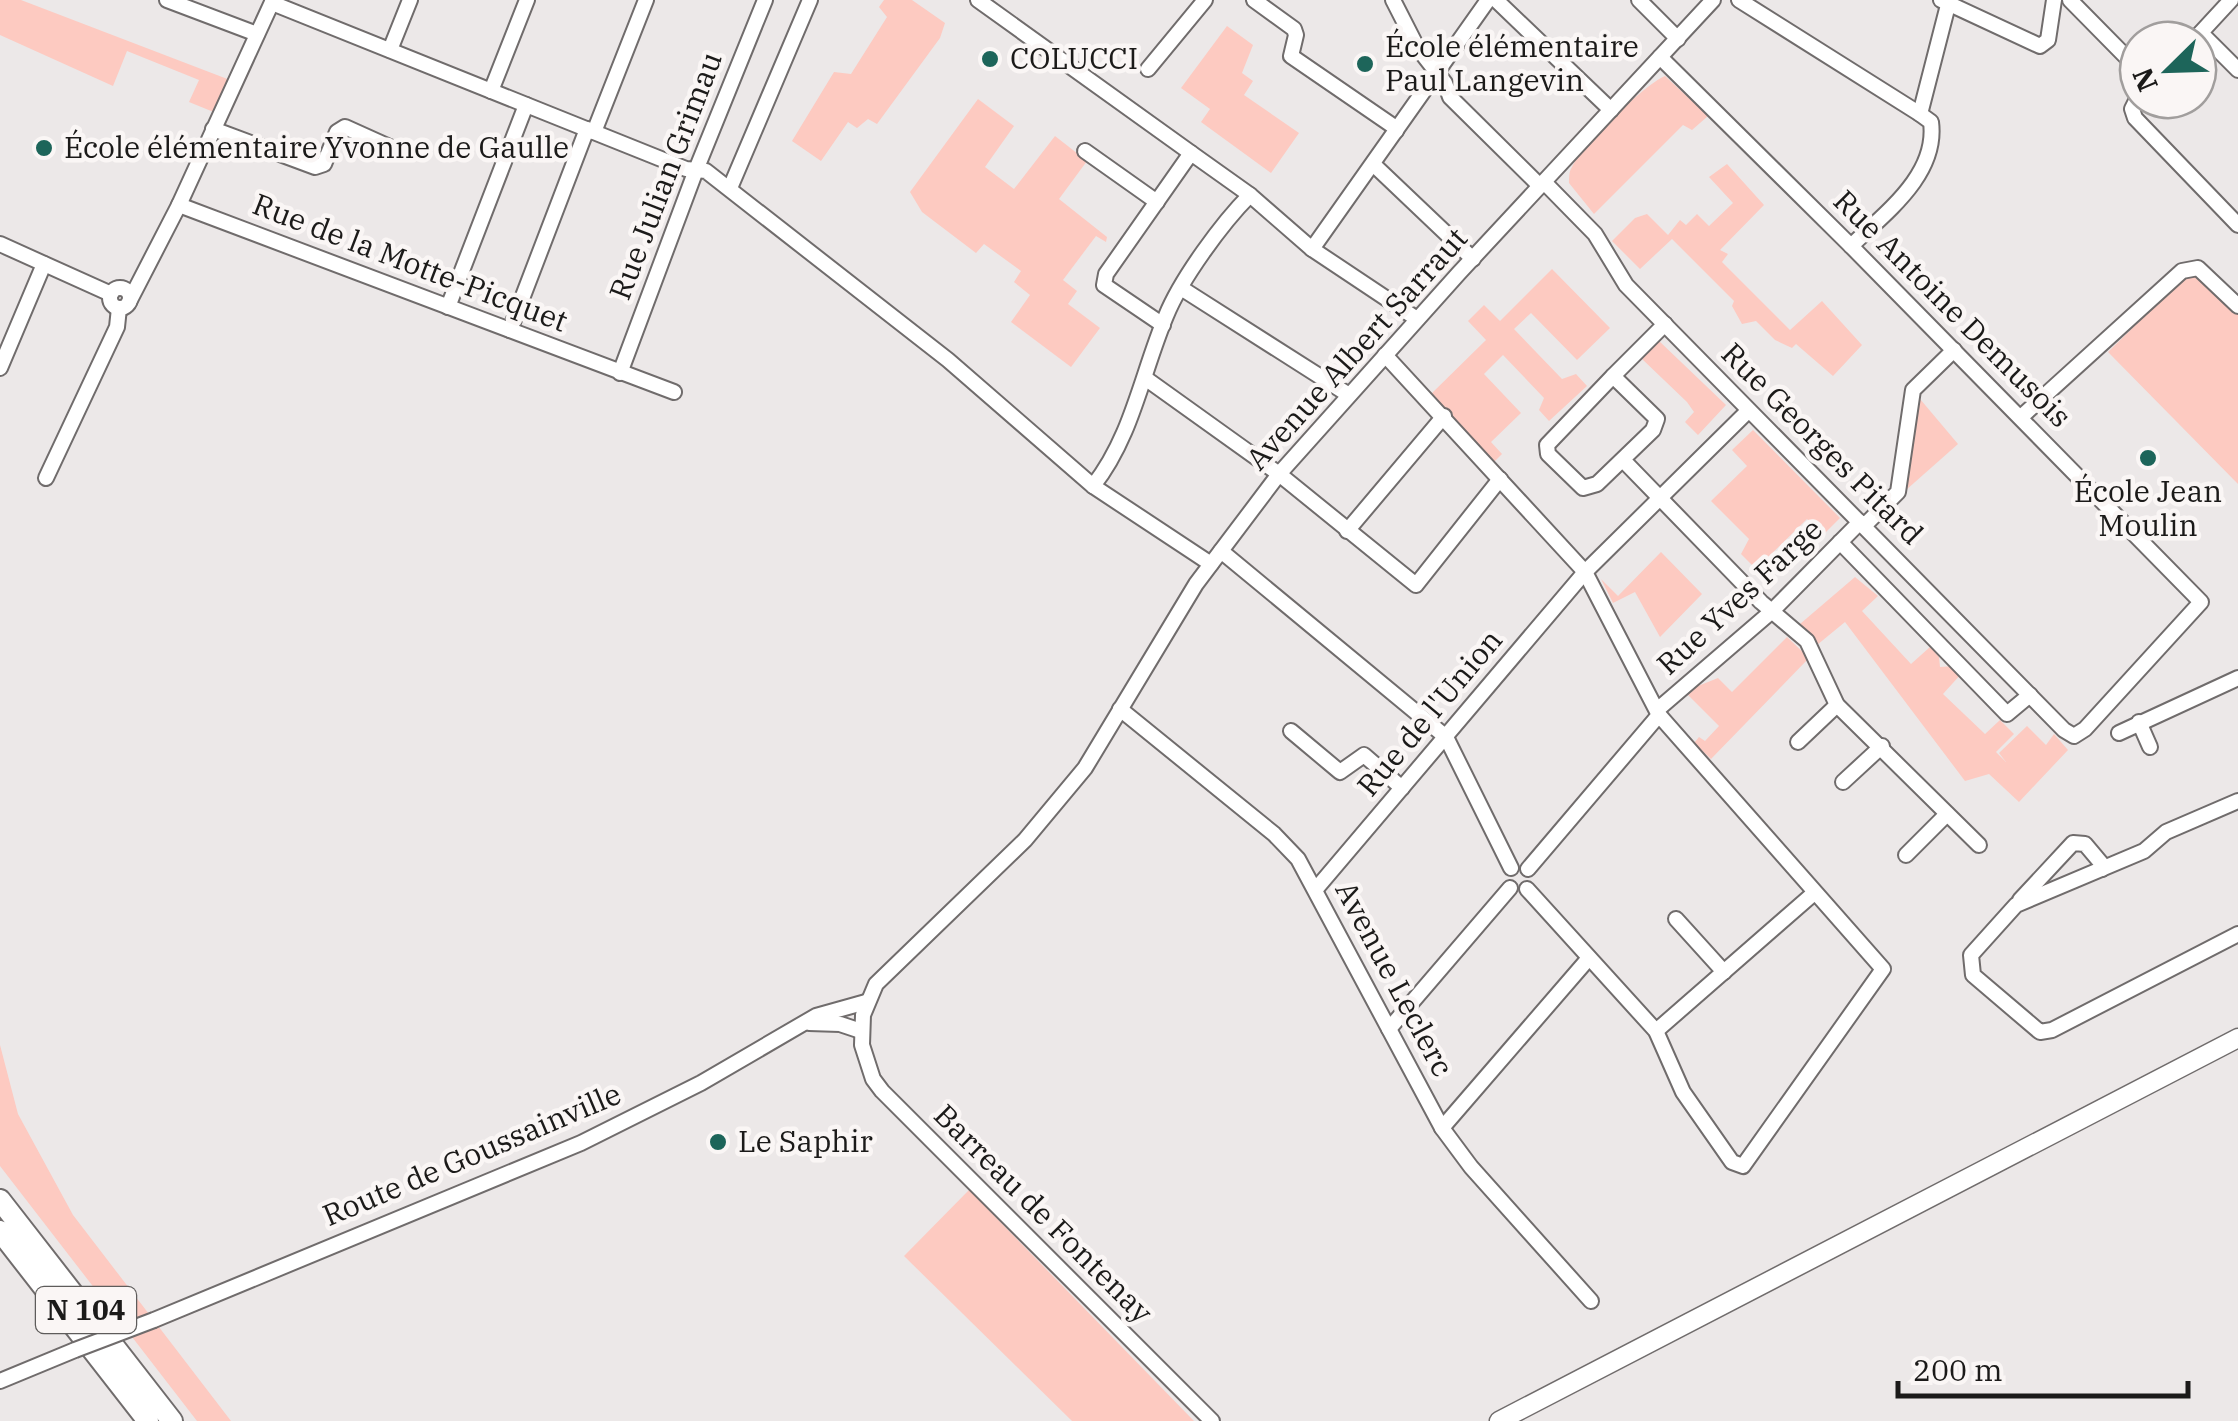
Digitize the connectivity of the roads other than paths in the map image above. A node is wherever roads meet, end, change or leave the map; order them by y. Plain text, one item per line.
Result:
1 (167, 0) edge
2 (410, 0) edge
3 (527, 0) edge
4 (646, 0) edge
5 (764, 0) edge
6 (810, 0) edge
7 (1205, 0) edge
8 (1254, 0) edge
9 (1392, 0) edge
10 (1488, 0) edge
11 (1496, 0) edge
12 (1639, 0) edge
13 (1713, 0) edge
14 (1739, 0) edge
15 (2054, 0) edge
16 (2070, 0) edge
17 (2231, 0) edge
18 (982, 1) edge
19 (272, 2) edge
20 (1944, 3) edge
21 (2213, 20) edge
22 (258, 34) junction
23 (1678, 38) junction
24 (2118, 49) edge
25 (390, 50) junction
26 (2218, 53) edge
27 (1660, 58) junction
28 (1148, 69) dead end
29 (2238, 70) edge
30 (1438, 74) junction
31 (491, 90) junction
32 (526, 104) junction
33 (1611, 110) junction
34 (1920, 114) junction
35 (2137, 120) edge
36 (214, 129) junction
37 (591, 131) junction
38 (1396, 132) junction
39 (396, 150) dead end
40 (1085, 151) dead end
41 (1190, 153) junction
42 (1373, 164) junction
43 (696, 170) junction
44 (1542, 184) junction
45 (730, 188) junction
46 (1250, 195) junction
47 (1157, 202) junction
48 (180, 204) junction
49 (2238, 225) edge
50 (0, 244) edge
51 (1852, 246) junction
52 (1312, 250) junction
53 (1473, 259) junction
54 (44, 264) junction
55 (142, 278) junction
56 (1180, 288) junction
57 (115, 291) junction
58 (124, 305) junction
59 (2238, 306) edge
60 (448, 308) junction
61 (1418, 319) junction
62 (1665, 324) junction
63 (1163, 325) junction
64 (510, 330) junction
65 (1954, 350) junction
66 (1385, 355) junction
67 (0, 368) edge
68 (620, 373) junction
69 (1613, 376) junction
70 (1145, 378) junction
71 (674, 392) dead end
72 (1349, 395) junction
73 (1748, 410) junction
74 (1444, 416) junction
75 (2021, 417) junction
76 (1622, 460) junction
77 (1279, 474) junction
78 (46, 478) dead end
79 (1500, 479) junction
80 (1092, 486) junction
81 (1659, 498) junction
82 (1862, 524) junction
83 (1347, 531) junction
84 (1840, 542) junction
85 (1216, 558) junction
86 (1584, 572) junction
87 (1771, 612) junction
88 (2238, 678) edge
89 (2030, 695) junction
90 (1837, 705) junction
91 (1120, 709) junction
92 (1658, 713) junction
93 (2139, 722) junction
94 (1291, 731) dead end
95 (2119, 734) dead end
96 (2074, 736) joint
97 (1446, 737) junction
98 (1798, 742) dead end
99 (1882, 746) junction
100 (2150, 747) dead end
101 (1843, 782) dead end
102 (1402, 788) junction
103 (2238, 801) edge
104 (1947, 814) junction
105 (1978, 845) dead end
106 (1906, 855) dead end
107 (1511, 868) junction
108 (1528, 869) junction
109 (2102, 869) junction
110 (1510, 888) junction
111 (1316, 889) junction
112 (1528, 889) junction
113 (1813, 894) junction
114 (2016, 905) junction
115 (1676, 919) dead end
116 (2238, 934) edge
117 (1590, 958) junction
118 (1724, 972) junction
119 (866, 1002) junction
120 (803, 1024) junction
121 (1389, 1030) junction
122 (861, 1031) junction
123 (1656, 1031) junction
124 (2238, 1038) edge
125 (1442, 1128) junction
126 (0, 1200) edge
127 (0, 1231) edge
128 (1591, 1302) dead end
129 (0, 1381) edge
130 (1546, 1395) junction
131 (148, 1421) edge
132 (172, 1421) edge
133 (1212, 1421) edge
134 (1486, 1421) edge
135 (1499, 1421) edge

1 - 22 street
2 - 25 street
3 - 31 street
4 - 37 street
5 - 43 street, Rue Julian Grimau
6 - 45 street
7 - 28 street
8 - 38 street
9 - 30 street, Rue Georges Pitard
10 - 30 street
11 - 33 street
12 - 23 street
13 - 23 street, Avenue Albert Sarraut
14 - 34 street
15 - 20 street
16 - 24 street
17 - 21 street
18 - 41 street
19 - 22 street
19 - 25 street
20 - 34 street
22 - 36 street
23 - 27 street, Avenue Albert Sarraut
25 - 31 street
26 - 29 street
27 - 33 street, Avenue Albert Sarraut
27 - 51 street, Rue Antoine Demusois
30 - 38 street
30 - 44 street, Rue Georges Pitard
31 - 32 street
32 - 37 street
32 - 60 street
33 - 44 street, Avenue Albert Sarraut
34 - 51 street
35 - 49 street
36 - 39 street
36 - 48 street
37 - 43 street
37 - 64 street
38 - 42 street
40 - 47 street
41 - 46 street
41 - 47 street
42 - 52 street
42 - 53 street
43 - 45 street
43 - 68 street, Rue Julian Grimau
44 - 53 street, Avenue Albert Sarraut
44 - 62 street, Rue Georges Pitard
45 - 80 street
46 - 52 street
46 - 56 street
47 - 63 street
48 - 55 street
48 - 60 street, Rue de la Motte-Picquet
50 - 54 street
51 - 65 street, Rue Antoine Demusois
52 - 61 street
53 - 61 street, Avenue Albert Sarraut
54 - 57 street
54 - 67 street
55 - 57 street
55 - 58 street
56 - 63 street
56 - 72 street
57 - 58 street
58 - 78 street
59 - 75 street
60 - 64 street, Rue de la Motte-Picquet
61 - 66 street, Avenue Albert Sarraut
62 - 69 street
62 - 73 street, Rue Georges Pitard
63 - 70 street
64 - 68 street, Rue de la Motte-Picquet
65 - 75 street, Rue Antoine Demusois
65 - 82 street, Rue Yves Farge
66 - 72 street, Avenue Albert Sarraut
66 - 74 street
68 - 71 street, Rue de la Motte-Picquet
69 - 76 street
69 - 76 street
70 - 77 street
70 - 80 street
72 - 77 street, Avenue Albert Sarraut
73 - 81 street, Rue de l'Union
73 - 82 street, Rue Georges Pitard
74 - 79 street
74 - 83 street
75 - 96 street, Rue Antoine Demusois
76 - 81 street
77 - 83 street
77 - 85 street, Avenue Albert Sarraut
79 - 83 street
79 - 86 street
80 - 85 street
81 - 86 street, Rue de l'Union
81 - 87 street
82 - 84 street, Rue Yves Farge
82 - 89 street, Rue Georges Pitard
84 - 87 street, Rue Yves Farge
84 - 89 street
85 - 91 street, Avenue Albert Sarraut
85 - 97 street
86 - 92 street
86 - 97 street, Rue de l'Union
87 - 90 street
87 - 92 street, Rue Yves Farge
88 - 93 street
89 - 96 street, Rue Georges Pitard
90 - 98 street
90 - 99 street
91 - 111 street, Avenue Leclerc
91 - 119 street, Avenue Albert Sarraut
92 - 108 street, Rue Yves Farge
92 - 113 street
93 - 95 street
93 - 100 street
94 - 102 street
97 - 102 street, Rue de l'Union
97 - 107 street
99 - 101 street
99 - 104 street
102 - 111 street, Rue de l'Union
103 - 109 street
104 - 105 street
104 - 106 street
107 - 108 street
107 - 110 street
108 - 112 street
109 - 114 street
109 - 114 street
110 - 112 street
110 - 121 street
111 - 121 street, Avenue Leclerc
112 - 117 street
113 - 118 street
113 - 123 street
114 - 116 street
115 - 118 street
117 - 123 street
117 - 125 street
118 - 123 street
119 - 120 street, Route de Goussainville
119 - 122 street
120 - 122 street
120 - 129 street, Route de Goussainville, bridge
121 - 125 street, Avenue Leclerc
122 - 133 street, Barreau de Fontenay
124 - 130 main road
125 - 128 street, Avenue Leclerc
126 - 132 highway, N 104
127 - 131 highway, N 104
130 - 134 main road
130 - 135 main road

